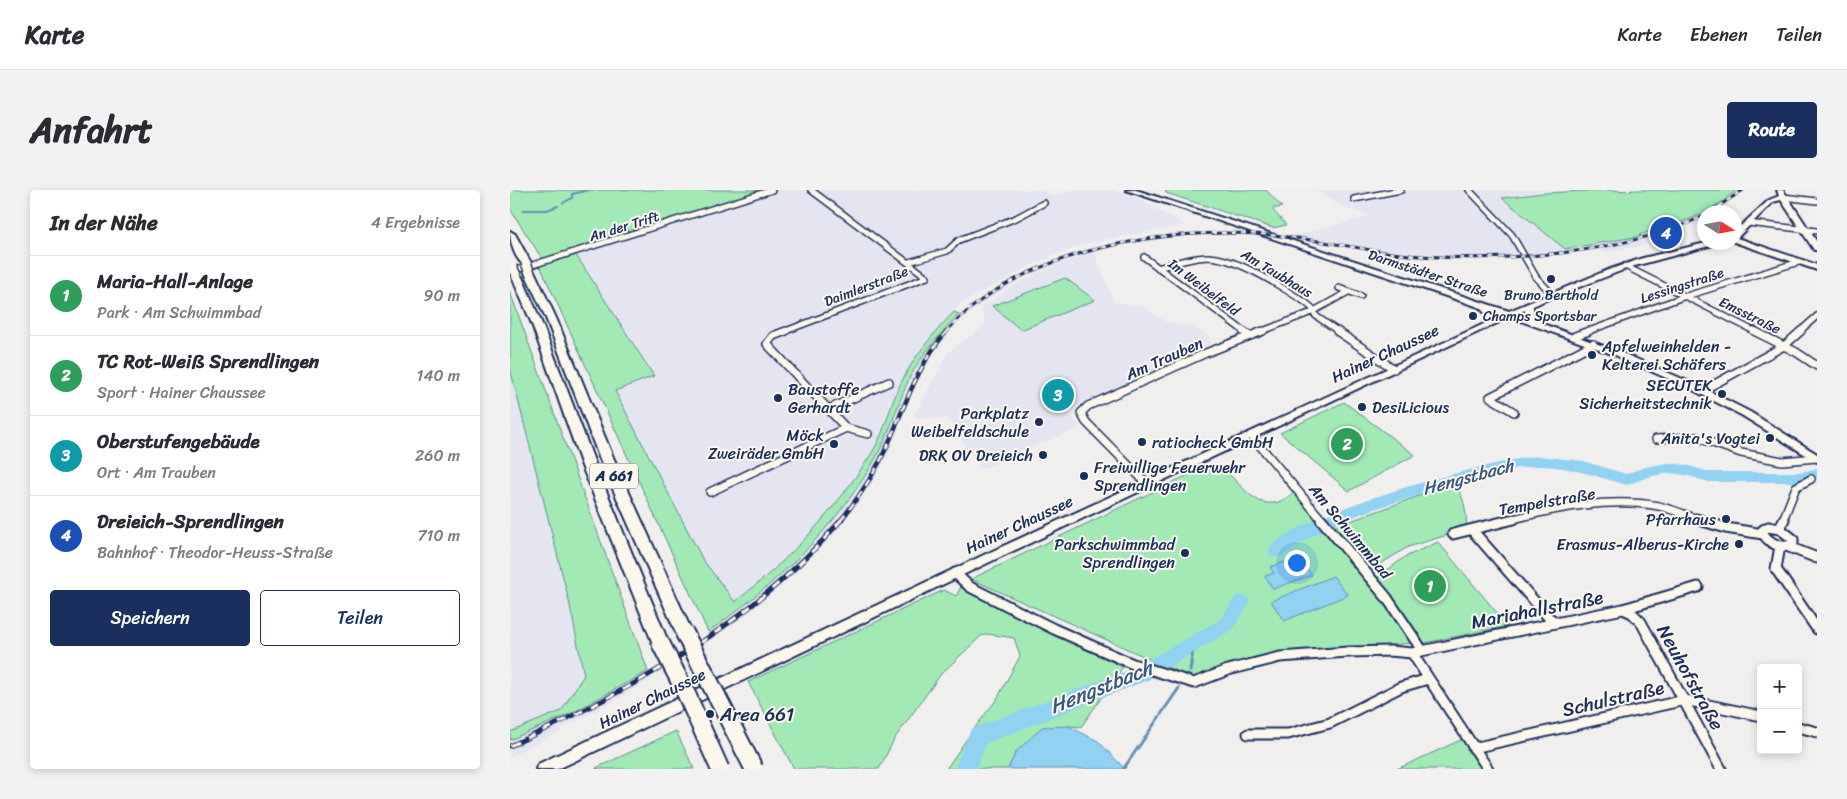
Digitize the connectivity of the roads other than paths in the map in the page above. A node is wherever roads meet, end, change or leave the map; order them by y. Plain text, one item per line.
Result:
1 (772, 190) edge
2 (811, 190) edge
3 (1129, 190) edge
4 (1401, 190) edge
5 (1469, 190) edge
6 (1782, 194) edge
7 (1354, 199) dead end
8 (1817, 201) edge
9 (1044, 203) dead end
10 (1748, 223) junction
11 (1742, 229) edge
12 (1805, 230) junction
13 (1817, 232) edge
14 (510, 234) edge
15 (1742, 241) edge
16 (1697, 248) edge
17 (1817, 248) edge
18 (1144, 257) dead end
19 (909, 262) junction
20 (1799, 262) junction
21 (1625, 266) junction
22 (1158, 268) junction
23 (1817, 268) edge
24 (517, 269) edge
25 (1339, 288) dead end
26 (1348, 292) junction
27 (1552, 294) junction
28 (1361, 296) dead end
29 (1683, 297) junction
30 (1482, 305) junction
31 (1529, 305) junction
32 (1312, 312) junction
33 (1510, 314) junction
34 (1817, 316) edge
35 (1492, 322) junction
36 (1538, 324) junction
37 (1250, 336) junction
38 (1574, 336) junction
39 (1593, 344) junction
40 (1784, 346) junction
41 (1817, 366) edge
42 (1394, 369) junction
43 (889, 382) dead end
44 (1702, 391) junction
45 (829, 410) junction
46 (1514, 412) dead end
47 (846, 428) junction
48 (868, 434) dead end
49 (1251, 435) junction
50 (1656, 439) dead end
51 (1816, 458) edge
52 (1811, 479) dead end
53 (1146, 484) junction
54 (710, 492) dead end
55 (1472, 530) junction
56 (1780, 530) junction
57 (1453, 534) dead end
58 (1763, 534) junction
59 (1780, 546) junction
60 (1789, 546) junction
61 (1817, 558) edge
62 (955, 573) junction
63 (1698, 588) dead end
64 (1623, 610) junction
65 (1556, 622) junction
66 (1817, 629) edge
67 (1417, 651) junction
68 (1428, 678) junction
69 (1685, 700) junction
70 (1757, 715) edge
71 (1802, 728) edge
72 (1817, 732) edge
73 (1248, 734) dead end
74 (1473, 748) junction
75 (543, 769) edge
76 (720, 769) edge
77 (754, 769) edge
78 (1488, 769) edge
79 (1722, 769) edge

1 - 24 street, An der Trift
2 - 19 street, Daimlerstraße
3 - 30 main road, Darmstädter Straße
4 - 7 street
5 - 27 street
6 - 8 street
6 - 10 main road
6 - 12 main road
9 - 19 street
10 - 11 main road
10 - 12 street
12 - 13 street
12 - 17 main road
14 - 24 highway, A 661
15 - 20 main road
16 - 21 main road
18 - 22 street, Im Weibelfeld
19 - 45 street, Daimlerstraße
20 - 23 main road
20 - 29 street, Lessingstraße
21 - 27 main road
21 - 29 street, Emsstraße
22 - 32 street, Am Taubhaus
22 - 37 street, Im Weibelfeld
24 - 76 highway, A 661, bridge
24 - 77 highway, A 661, bridge
25 - 26 street
26 - 28 street
26 - 32 street, Am Trauben
27 - 31 main road
29 - 38 street, Lessingstraße
29 - 40 street, Emsstraße
30 - 33 main road, Darmstädter Straße
30 - 35 main road
31 - 33 main road
31 - 36 main road
32 - 37 street, Am Trauben
32 - 42 street, Am Taubhaus
33 - 35 street, Hainer Chaussee
33 - 36 street, Darmstädter Straße
34 - 40 street
35 - 42 street, Hainer Chaussee
36 - 38 street, Darmstädter Straße
37 - 53 street, Am Trauben
38 - 39 street, Darmstädter Straße
39 - 44 street, Darmstädter Straße
39 - 46 street
40 - 41 street, Emsstraße
40 - 44 street
42 - 49 street, Hainer Chaussee
43 - 45 street
44 - 51 street, Darmstädter Straße
45 - 47 street, Daimlerstraße
47 - 48 street
47 - 54 street
49 - 53 street, Hainer Chaussee
49 - 67 street, Am Schwimmbad
50 - 51 street
52 - 56 street
53 - 62 street, Hainer Chaussee
55 - 57 street, Tempelstraße
55 - 58 street, Tempelstraße
55 - 65 street
56 - 58 street
56 - 60 street
58 - 59 street
59 - 60 street
59 - 66 street
60 - 61 street
62 - 67 street, Mariahallstraße
62 - 75 street, Hainer Chaussee
63 - 64 street, Mariahallstraße
64 - 65 street, Mariahallstraße
64 - 69 street, Neuhofstraße
65 - 67 street, Mariahallstraße
67 - 68 street
68 - 73 street
68 - 74 street
69 - 70 street, Schulstraße
69 - 74 street, Schulstraße
69 - 79 street, Neuhofstraße
71 - 72 street
74 - 78 street

